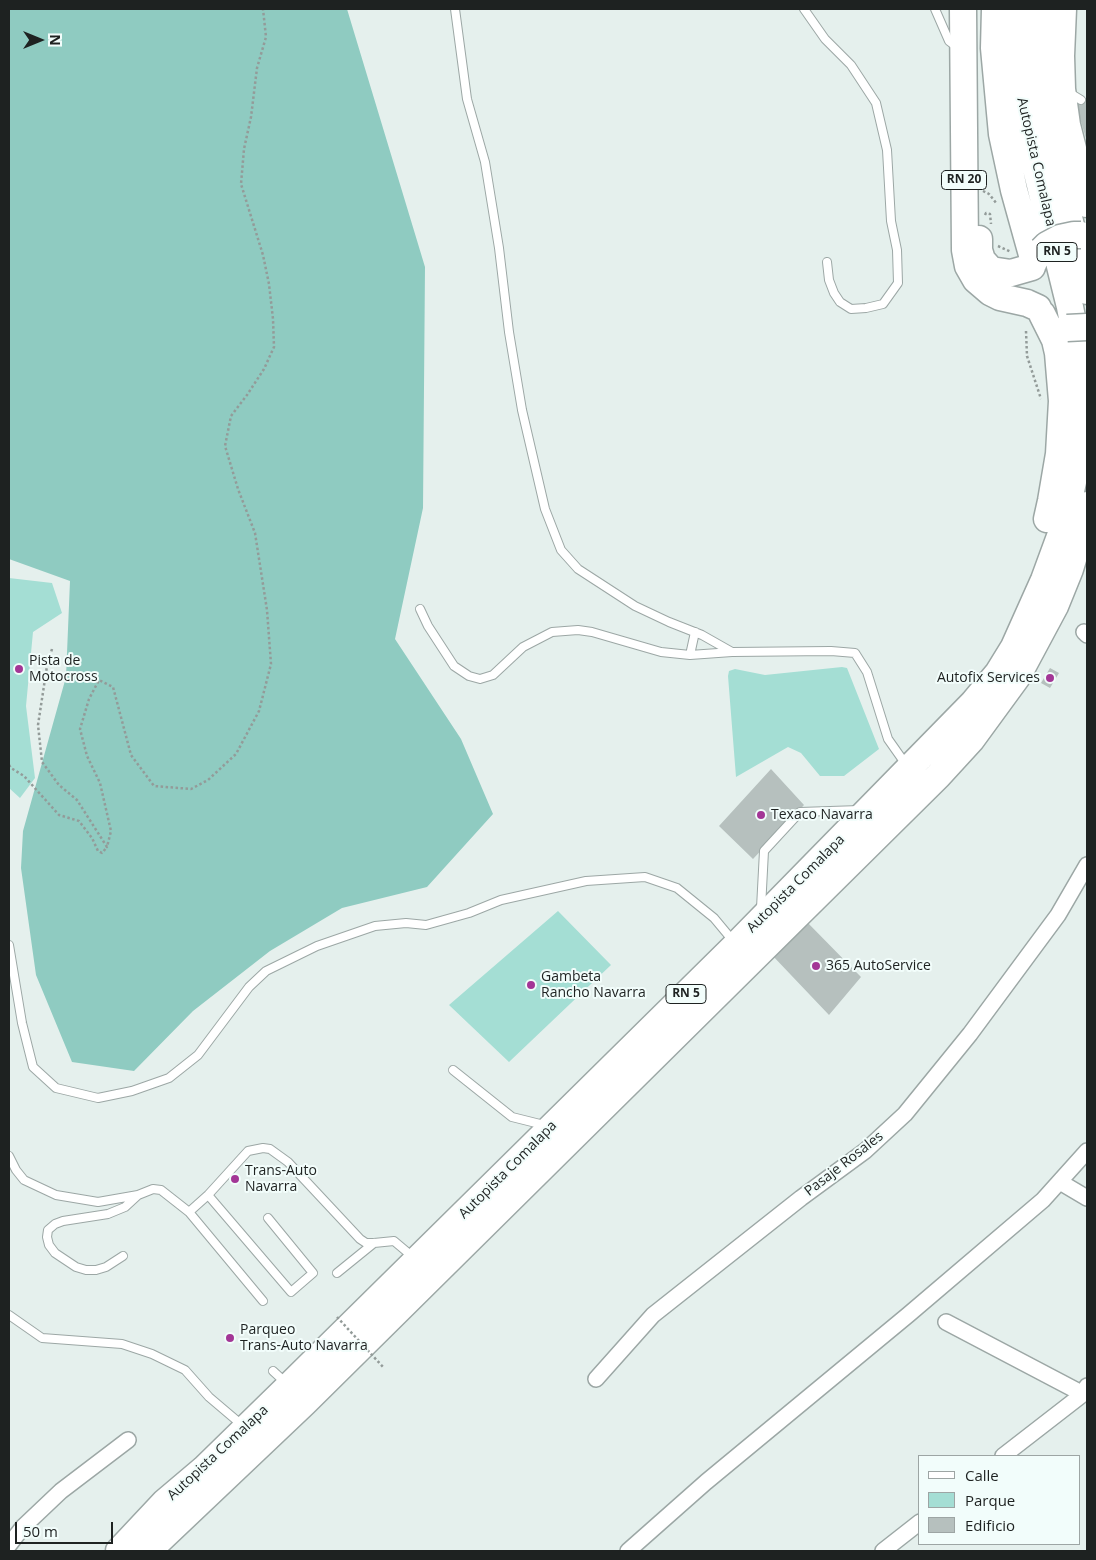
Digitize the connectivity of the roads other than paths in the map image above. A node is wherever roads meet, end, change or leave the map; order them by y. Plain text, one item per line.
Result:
1 (455, 9) edge
2 (804, 9) edge
3 (935, 9) edge
4 (963, 9) edge
5 (977, 9) edge
6 (995, 9) edge
7 (1017, 9) edge
8 (1040, 9) edge
9 (1063, 9) edge
10 (963, 52) junction
11 (1087, 204) edge
12 (1084, 236) edge
13 (1036, 260) junction
14 (827, 262) dead end
15 (1087, 291) edge
16 (1035, 318) junction
17 (1077, 327) edge
18 (1087, 505) edge
19 (1087, 569) edge
20 (420, 610) dead end
21 (695, 632) junction
22 (732, 652) junction
23 (690, 655) junction
24 (910, 769) junction
25 (938, 776) junction
26 (870, 809) junction
27 (1087, 865) edge
28 (761, 919) junction
29 (9, 945) edge
30 (736, 945) junction
31 (453, 1070) dead end
32 (551, 1127) junction
33 (1087, 1151) edge
34 (9, 1156) edge
35 (1060, 1182) junction
36 (138, 1194) junction
37 (208, 1195) junction
38 (1087, 1198) edge
39 (189, 1212) junction
40 (268, 1218) dead end
41 (374, 1243) junction
42 (123, 1256) dead end
43 (417, 1260) junction
44 (337, 1274) dead end
45 (263, 1301) dead end
46 (9, 1315) edge
47 (946, 1322) dead end
48 (596, 1379) dead end
49 (1085, 1389) edge
50 (245, 1428) junction
51 (128, 1440) dead end
52 (1005, 1455) edge
53 (918, 1524) edge
54 (9, 1545) edge
55 (119, 1551) edge
56 (148, 1551) edge
57 (628, 1551) edge
58 (883, 1551) edge

1 - 21 lane
2 - 14 lane
3 - 10 lane
4 - 10 highway, RN 20
5 - 13 highway, RN 20
6 - 13 highway
7 - 24 highway, Autopista Comalapa / RN 5
8 - 15 highway, Autopista Comalapa / RN 5
9 - 11 highway
10 - 16 highway, RN 20
12 - 13 highway, RN 20, bridge
13 - 16 highway
16 - 17 highway, RN 20
16 - 24 highway
18 - 25 highway, Autopista Comalapa / RN 5
19 - 25 highway
20 - 23 lane
21 - 22 lane
21 - 23 lane
22 - 23 lane
22 - 24 lane
24 - 26 highway, Autopista Comalapa / RN 5
25 - 56 highway, Autopista Comalapa / RN 5
26 - 28 highway, Autopista Comalapa / RN 5
26 - 28 lane
27 - 48 street, Pasaje Rosales
28 - 30 highway, Autopista Comalapa / RN 5
29 - 30 lane
30 - 32 highway, Autopista Comalapa / RN 5
31 - 32 lane
32 - 43 highway, Autopista Comalapa / RN 5
33 - 35 street
34 - 36 lane
35 - 38 street
35 - 57 street
36 - 39 lane
36 - 42 lane
37 - 39 lane
37 - 40 lane
37 - 41 lane
39 - 45 lane
41 - 43 lane
41 - 44 lane
43 - 50 highway, Autopista Comalapa / RN 5
46 - 50 lane
47 - 49 street
49 - 52 street
50 - 55 highway, Autopista Comalapa / RN 5
51 - 54 street
53 - 58 street

